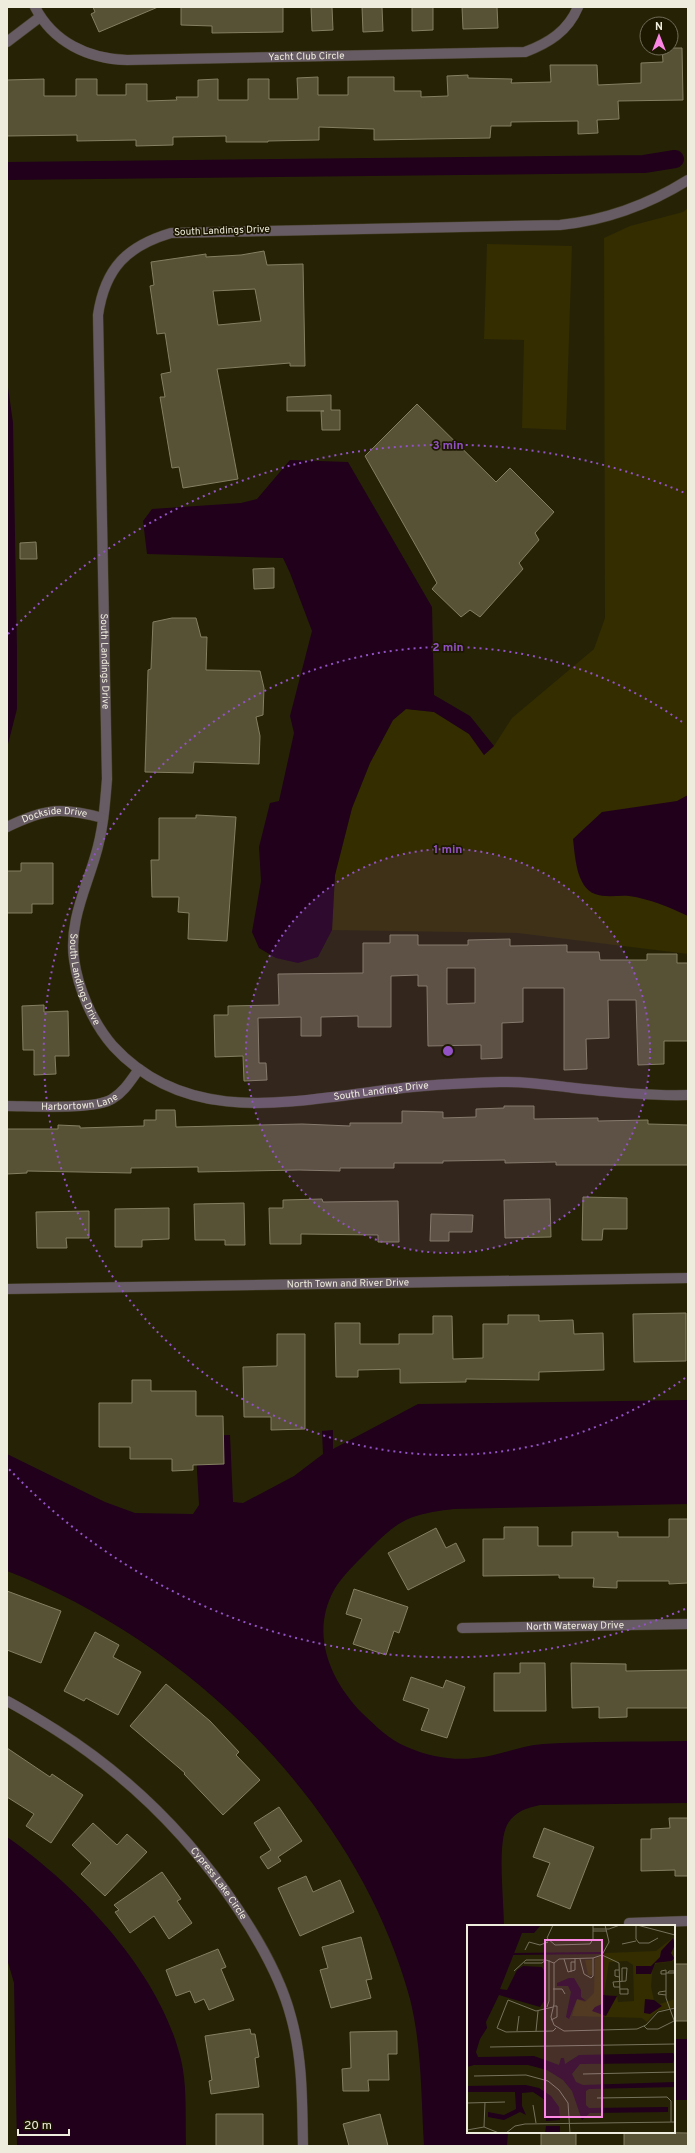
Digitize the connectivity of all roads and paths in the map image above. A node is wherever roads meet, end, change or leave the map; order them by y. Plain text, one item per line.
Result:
1 (35, 7) edge
2 (578, 7) edge
3 (40, 17) junction
4 (7, 42) edge
5 (688, 180) edge
6 (104, 818) junction
7 (7, 827) edge
8 (139, 1069) junction
9 (688, 1095) edge
10 (7, 1106) edge
11 (688, 1278) edge
12 (7, 1289) edge
13 (688, 1624) edge
14 (462, 1628) dead end
15 (7, 1701) edge
16 (688, 1921) edge
17 (629, 1923) dead end
18 (303, 2146) edge

1 - 3 street, Yacht Club Circle
2 - 3 street, Yacht Club Circle
3 - 4 street
5 - 6 street, South Landings Drive
6 - 7 street, Dockside Drive
6 - 8 street, South Landings Drive
8 - 9 street, South Landings Drive
8 - 10 street, Harbortown Lane
11 - 12 street, North Town and River Drive
13 - 14 street, North Waterway Drive
15 - 18 street, Cypress Lake Circle
16 - 17 street

